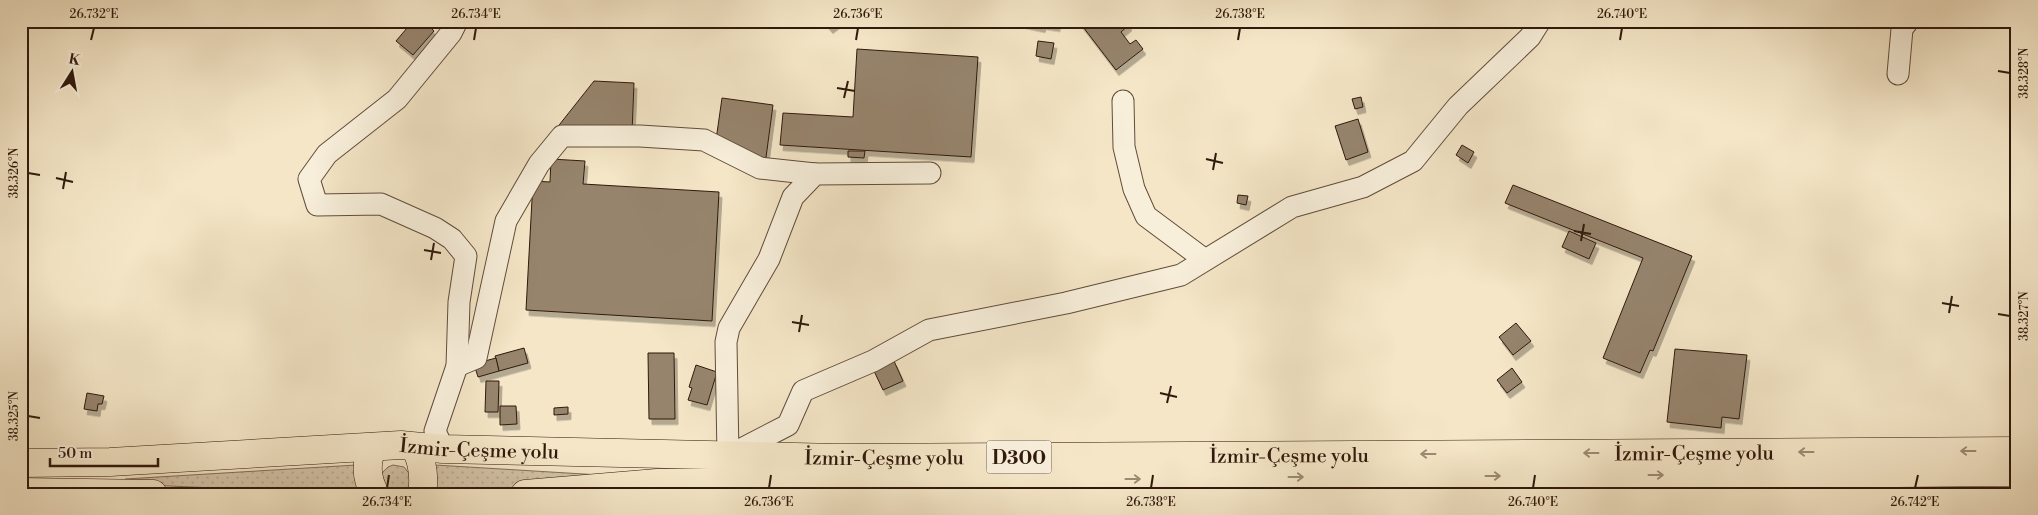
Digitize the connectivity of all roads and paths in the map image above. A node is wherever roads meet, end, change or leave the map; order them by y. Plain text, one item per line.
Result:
1 (457, 21) edge
2 (1540, 21) edge
3 (1908, 21) edge
4 (1898, 74) dead end
5 (1123, 101) dead end
6 (930, 173) dead end
7 (815, 174) junction
8 (1205, 260) junction
9 (457, 366) junction
10 (415, 446) junction
11 (373, 447) junction
12 (443, 449) junction
13 (2017, 450) edge
14 (728, 456) junction
15 (21, 463) edge
16 (2017, 472) edge
17 (1582, 484) edge
18 (941, 487) edge
19 (711, 488) edge
20 (631, 489) edge
21 (21, 492) edge
22 (152, 494) edge
23 (374, 494) edge
24 (422, 494) edge
25 (525, 494) edge

1 - 9 street
2 - 8 street
3 - 4 street
5 - 8 street
6 - 7 street
7 - 9 street
7 - 14 street
8 - 14 street
9 - 12 street
10 - 11 highway, İzmir-Çeşme yolu / D300
10 - 12 highway, İzmir-Çeşme yolu / D300
10 - 24 highway
11 - 15 highway, İzmir-Çeşme yolu / D300
11 - 23 highway
12 - 14 highway, İzmir-Çeşme yolu / D300
13 -> 14 highway, İzmir-Çeşme yolu / D300
17 -> 16 highway, İzmir-Çeşme yolu / D300
18 -> 17 highway, İzmir-Çeşme yolu / D300
18 - 19 highway, İzmir-Çeşme yolu / D300
19 - 20 highway, İzmir-Çeşme yolu / D300
20 - 25 highway, İzmir-Çeşme yolu / D300
21 - 22 highway

